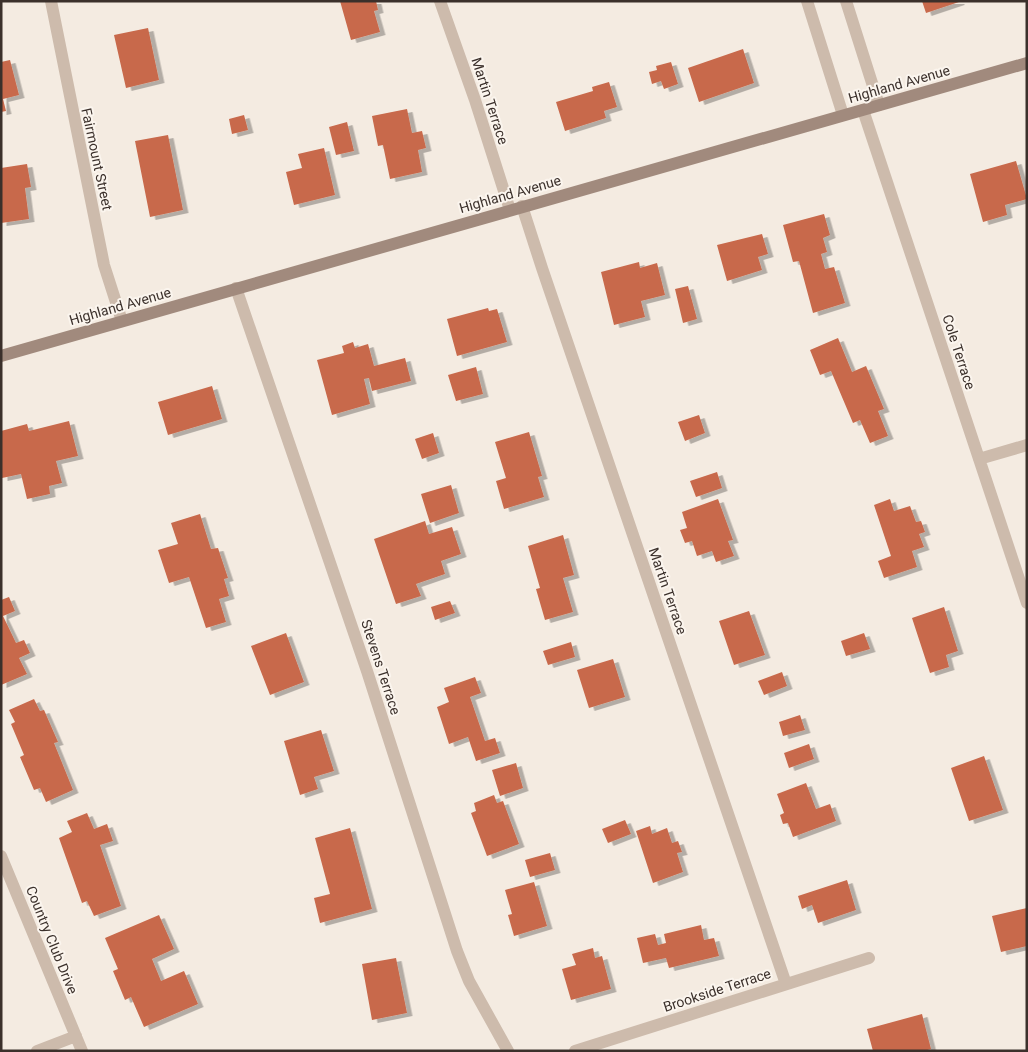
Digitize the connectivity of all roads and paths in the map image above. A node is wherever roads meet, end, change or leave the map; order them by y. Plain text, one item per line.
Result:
1 (51, 1) edge
2 (440, 1) edge
3 (807, 1) edge
4 (846, 1) edge
5 (1027, 63) edge
6 (879, 106) junction
7 (863, 110) junction
8 (843, 115) junction
9 (516, 208) junction
10 (236, 288) junction
11 (122, 321) junction
12 (1, 356) edge
13 (1027, 445) edge
14 (979, 459) junction
15 (1027, 603) edge
16 (1, 856) edge
17 (869, 958) dead end
18 (786, 984) junction
19 (76, 1036) junction
20 (37, 1051) edge
21 (82, 1051) edge
22 (508, 1051) edge
23 (575, 1051) edge

1 - 11 street, Fairmount Street
2 - 9 street, Martin Terrace
3 - 8 street
4 - 6 street
5 - 6 street, Highland Avenue
6 - 7 street, Highland Avenue
7 - 8 street, Highland Avenue
7 - 14 street, Cole Terrace
8 - 9 street, Highland Avenue
9 - 10 street, Highland Avenue
9 - 18 street, Martin Terrace
10 - 11 street, Highland Avenue
10 - 22 street, Stevens Terrace
11 - 12 street, Highland Avenue
13 - 14 street
14 - 15 street, Cole Terrace
16 - 19 street, Country Club Drive
17 - 18 street, Brookside Terrace
18 - 23 street, Brookside Terrace
19 - 20 street
19 - 21 street, Country Club Drive

